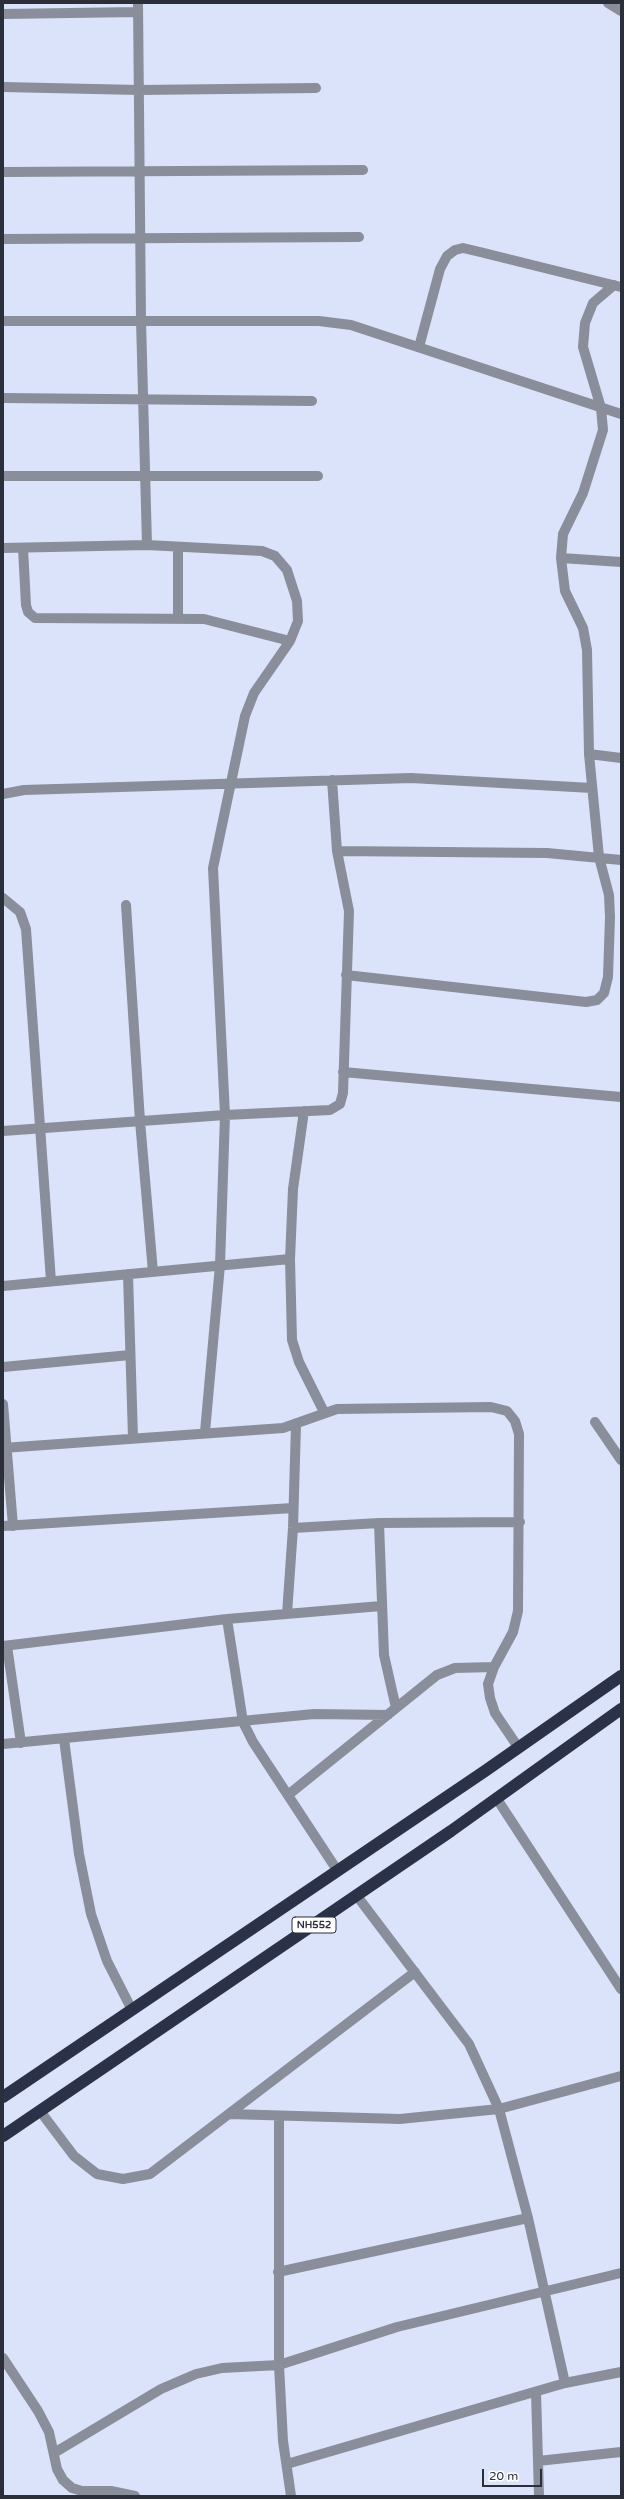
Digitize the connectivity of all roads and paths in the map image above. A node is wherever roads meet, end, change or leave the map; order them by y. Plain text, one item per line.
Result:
1 (608, 3) edge
2 (138, 8) edge
3 (621, 11) edge
4 (3, 14) edge
5 (3, 87) edge
6 (316, 88) dead end
7 (139, 90) junction
8 (363, 170) dead end
9 (140, 171) junction
10 (3, 172) edge
11 (359, 237) dead end
12 (3, 239) edge
13 (140, 240) junction
14 (617, 286) edge
15 (3, 320) edge
16 (141, 320) junction
17 (419, 347) junction
18 (3, 398) edge
19 (143, 401) junction
20 (312, 401) dead end
21 (601, 408) junction
22 (621, 414) edge
23 (145, 475) junction
24 (3, 476) edge
25 (318, 476) dead end
26 (147, 545) junction
27 (178, 547) junction
28 (3, 548) edge
29 (24, 548) junction
30 (561, 558) junction
31 (621, 562) edge
32 (178, 619) junction
33 (290, 640) junction
34 (589, 754) junction
35 (621, 758) edge
36 (332, 780) junction
37 (233, 782) junction
38 (592, 788) junction
39 (3, 794) edge
40 (337, 851) junction
41 (599, 857) junction
42 (621, 860) edge
43 (3, 898) edge
44 (126, 905) dead end
45 (346, 975) junction
46 (343, 1072) junction
47 (621, 1097) edge
48 (304, 1111) junction
49 (225, 1115) junction
50 (140, 1121) junction
51 (41, 1128) junction
52 (3, 1131) edge
53 (290, 1259) junction
54 (220, 1265) junction
55 (153, 1272) junction
56 (128, 1274) junction
57 (51, 1281) junction
58 (3, 1286) edge
59 (130, 1355) junction
60 (3, 1367) edge
61 (3, 1404) edge
62 (324, 1412) junction
63 (595, 1422) dead end
64 (296, 1425) junction
65 (205, 1432) junction
66 (133, 1438) junction
67 (5, 1448) edge
68 (621, 1460) edge
69 (293, 1508) junction
70 (520, 1522) junction
71 (379, 1523) junction
72 (8, 1526) edge
73 (293, 1528) junction
74 (381, 1606) junction
75 (286, 1614) junction
76 (227, 1619) junction
77 (5, 1646) edge
78 (494, 1666) junction
79 (621, 1676) edge
80 (621, 1709) edge
81 (392, 1711) junction
82 (244, 1722) junction
83 (64, 1739) junction
84 (21, 1743) junction
85 (3, 1744) edge
86 (518, 1747) junction
87 (288, 1795) junction
88 (497, 1799) junction
89 (337, 1870) junction
90 (357, 1896) junction
91 (415, 1972) junction
92 (621, 1989) edge
93 (131, 2008) junction
94 (621, 2076) edge
95 (3, 2097) edge
96 (499, 2109) junction
97 (40, 2111) junction
98 (229, 2114) junction
99 (279, 2116) junction
100 (3, 2136) edge
101 (528, 2218) junction
102 (278, 2272) junction
103 (621, 2273) edge
104 (542, 2290) junction
105 (3, 2358) edge
106 (279, 2366) junction
107 (621, 2372) edge
108 (565, 2383) junction
109 (536, 2392) junction
110 (621, 2452) edge
111 (54, 2453) junction
112 (538, 2461) junction
113 (287, 2464) junction
114 (134, 2496) edge
115 (291, 2496) edge
116 (539, 2496) edge

1 - 3 street
2 - 4 street
2 - 7 street
5 - 7 street
6 - 7 street
7 - 9 street
8 - 9 street
9 - 10 street
9 - 13 street
11 - 13 street
12 - 13 street
13 - 16 street
14 - 17 street
14 - 21 street
15 - 16 street
16 - 17 street
16 - 19 street
17 - 21 street
18 - 19 street
19 - 20 street
19 - 23 street
21 - 22 street
21 - 30 street
23 - 24 street
23 - 25 street
23 - 26 street
26 - 27 street
26 - 29 street
27 - 32 street
27 - 33 street
28 - 29 street
29 - 32 street
30 - 31 street
30 - 34 street
32 - 33 street
33 - 37 street
34 - 35 street
34 - 38 street
36 - 37 street
36 - 38 street
36 - 40 street
37 - 39 street
37 - 49 street
38 - 41 street
40 - 41 street
40 - 45 street
41 - 42 street
41 - 45 street
43 - 51 street
44 - 50 street
45 - 46 street
46 - 47 street
46 - 48 street
48 - 49 street
48 - 53 street
49 - 50 street
49 - 54 street
50 - 51 street
50 - 55 street
51 - 52 street
51 - 57 street
53 - 54 street
53 - 62 street
54 - 55 street
54 - 65 street
55 - 56 street
56 - 57 street
56 - 59 street
57 - 58 street
59 - 60 street
59 - 66 street
61 - 67 street
62 - 64 street
62 - 70 street
63 - 68 street
64 - 65 street
64 - 69 street
65 - 66 street
66 - 67 street
67 - 72 street
69 - 72 street
69 - 73 street
70 - 71 street
70 - 78 street
71 - 73 street
71 - 74 street
73 - 75 street
74 - 75 street
74 - 81 street
75 - 76 street
76 - 77 street
76 - 82 street
77 - 84 street
78 - 81 street
78 - 86 street
79 - 86 highway, NH552
80 - 88 highway, NH552
81 - 82 street
81 - 87 street
82 - 83 street
82 - 87 street
83 - 84 street
83 - 93 street
84 - 85 street
86 - 89 highway, NH552
87 - 89 street
88 - 90 highway, NH552
88 - 92 street
89 - 93 highway, NH552
90 - 91 street
90 - 97 highway, NH552
91 - 96 street
91 - 98 street
93 - 95 highway, NH552
94 - 96 street
96 - 99 street
96 - 101 street
97 - 98 street
97 - 100 highway, NH552
98 - 99 street
99 - 102 street
101 - 102 street
101 - 104 street
102 - 106 street
103 - 104 street
104 - 106 street
104 - 108 street
105 - 111 street
106 - 111 street
106 - 113 street
107 - 108 street
108 - 109 street
109 - 112 street
109 - 113 street
110 - 112 street
111 - 114 street
112 - 116 street
113 - 115 street

